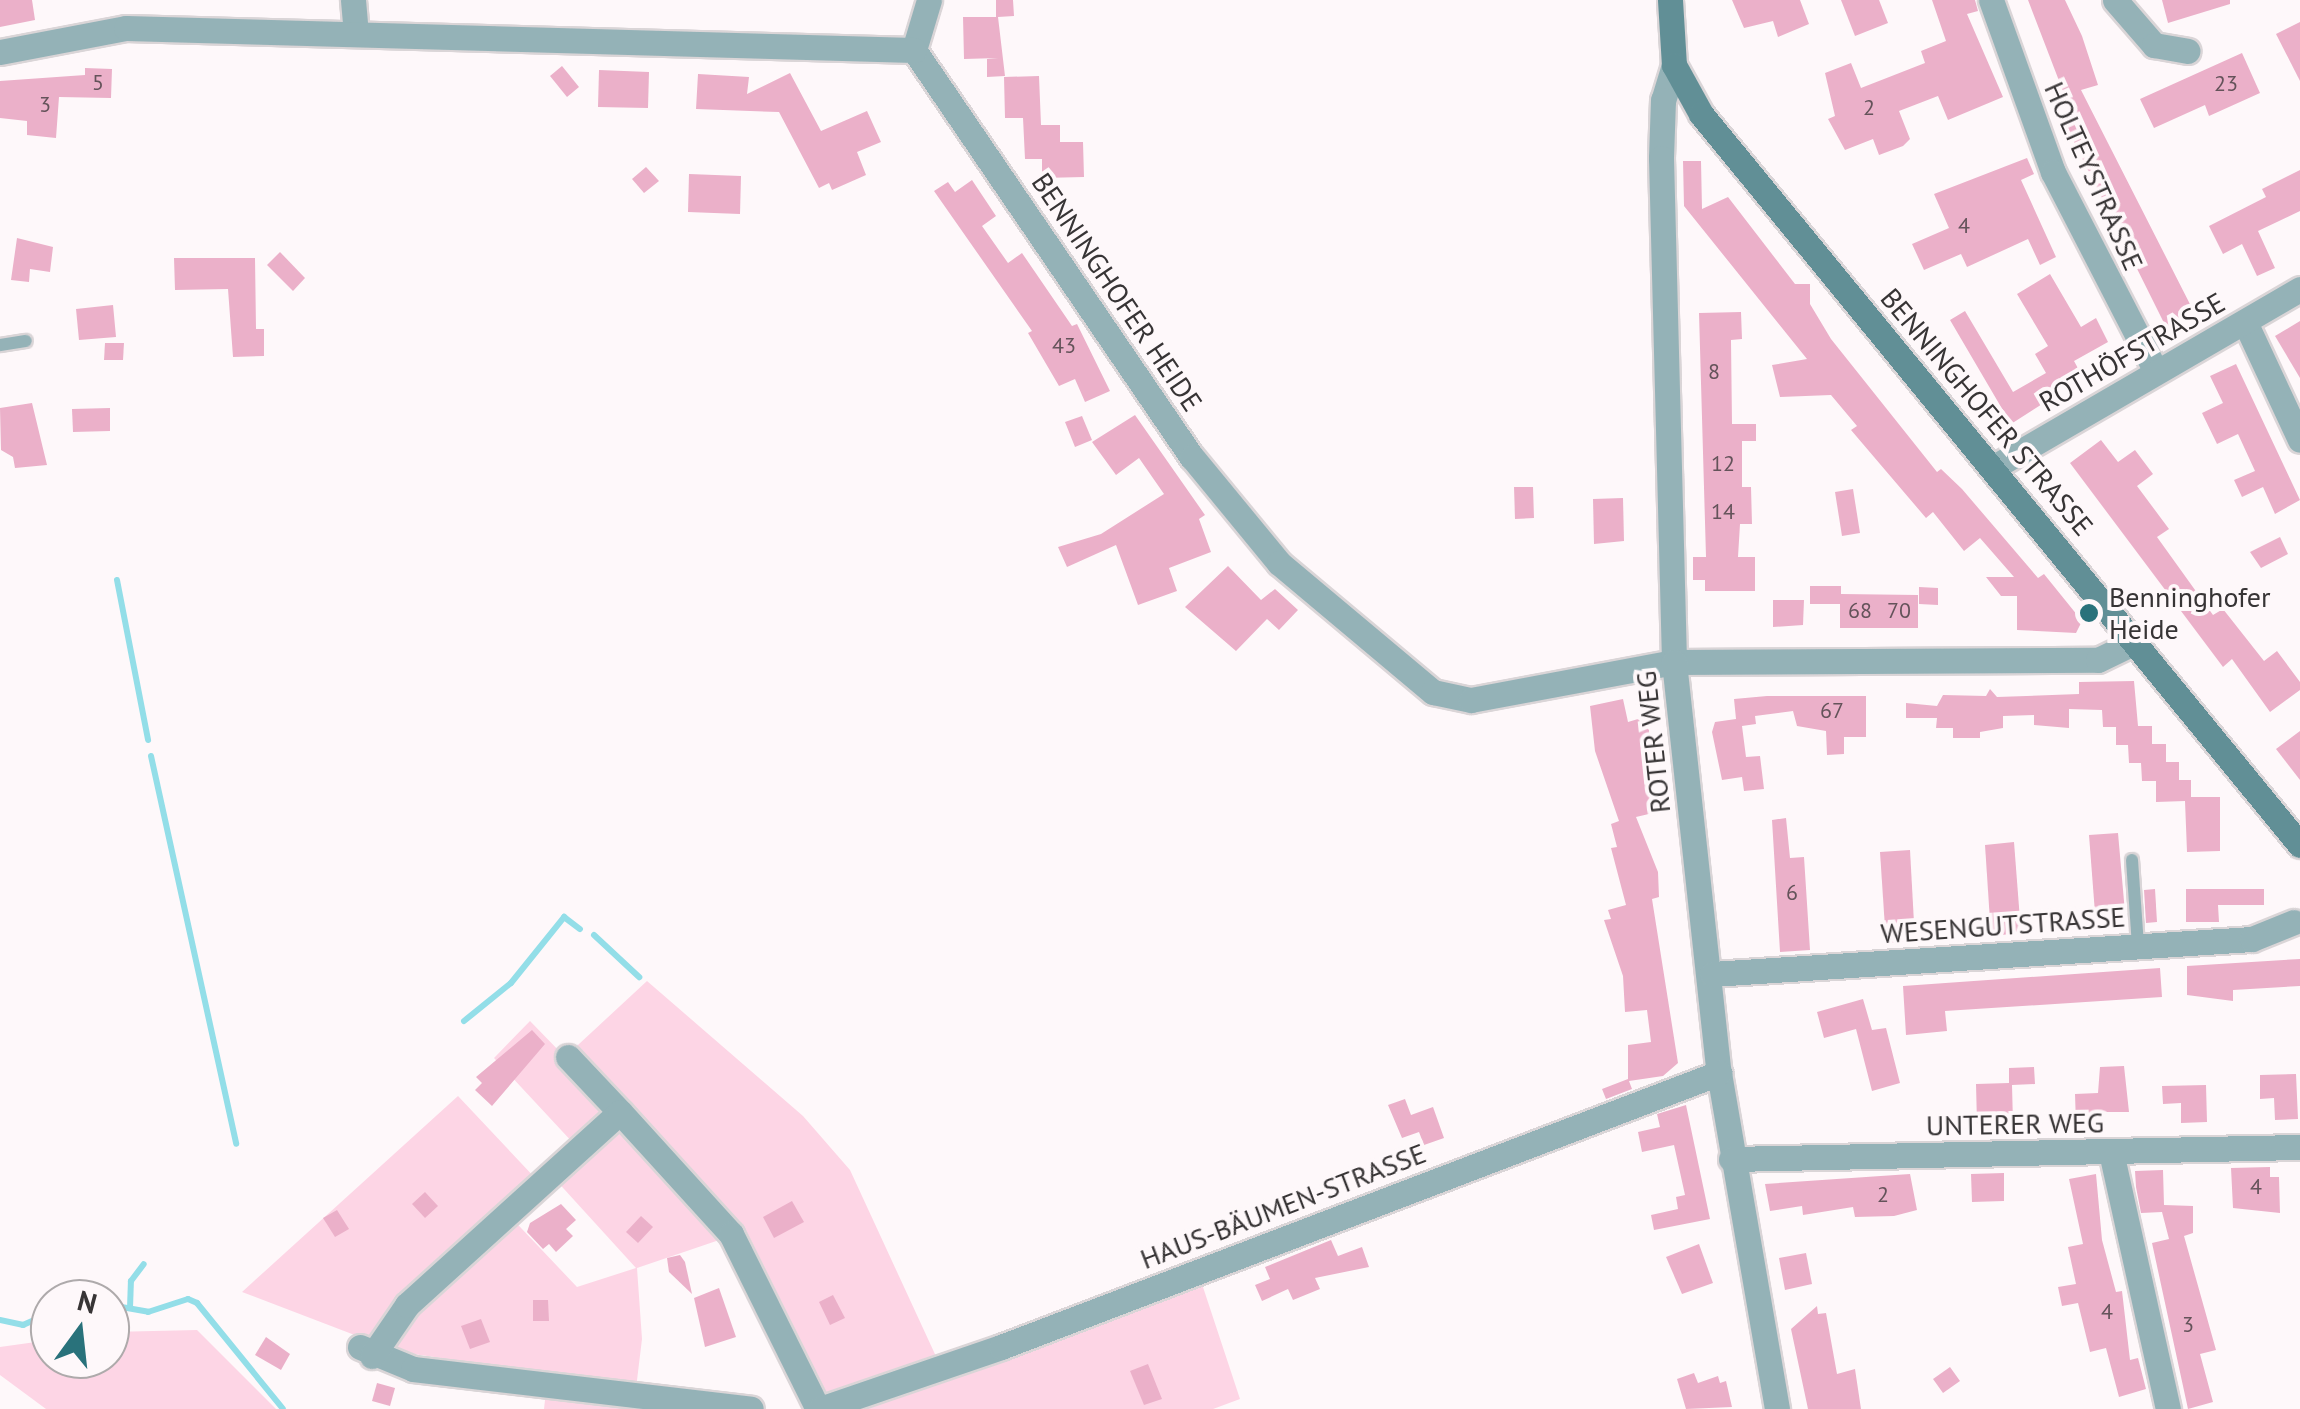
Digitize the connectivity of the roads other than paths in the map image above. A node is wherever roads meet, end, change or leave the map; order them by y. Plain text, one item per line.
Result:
1 (353, 0) edge
2 (929, 0) edge
3 (1670, 0) edge
4 (1991, 0) edge
5 (2115, 0) edge
6 (356, 32) junction
7 (914, 50) junction
8 (2187, 51) dead end
9 (0, 52) edge
10 (1674, 65) junction
11 (2300, 289) edge
12 (2245, 322) junction
13 (26, 341) dead end
14 (0, 345) edge
15 (2155, 370) junction
16 (2300, 440) edge
17 (1994, 466) junction
18 (2137, 640) junction
19 (1674, 662) junction
20 (2300, 845) edge
21 (2132, 860) dead end
22 (2294, 922) dead end
23 (2138, 946) junction
24 (1712, 974) junction
25 (568, 1057) dead end
26 (1719, 1073) junction
27 (620, 1112) junction
28 (2300, 1147) edge
29 (2111, 1152) junction
30 (1731, 1159) junction
31 (871, 1402) edge
32 (751, 1409) edge
33 (819, 1409) edge
34 (1777, 1409) edge
35 (2168, 1409) edge

1 - 6 street
2 - 7 street
3 - 10 main road, BENNINGHOFER STRASSE
4 - 15 street, HOLTEYSTRASSE
5 - 8 street
6 - 7 street
6 - 9 street
7 - 19 street, BENNINGHOFER HEIDE
10 - 17 main road, BENNINGHOFER STRASSE
10 - 19 street, ROTER WEG
11 - 12 street, ROTHÖFSTRASSE
12 - 15 street, ROTHÖFSTRASSE
12 - 16 street
13 - 14 lane
15 - 17 street, ROTHÖFSTRASSE
17 - 18 main road, BENNINGHOFER STRASSE
18 - 19 street, BENNINGHOFER HEIDE
18 - 20 main road, BENNINGHOFER STRASSE
19 - 24 street, ROTER WEG
21 - 23 lane
22 - 23 street, WESENGUTSTRASSE
23 - 24 street, WESENGUTSTRASSE
24 - 26 street, ROTER WEG
25 - 27 street, HAUS-BÄUMEN-STRASSE
26 - 30 street, ROTER WEG
26 - 31 street, HAUS-BÄUMEN-STRASSE
27 - 32 street
27 - 33 street, HAUS-BÄUMEN-STRASSE
28 - 29 street, UNTERER WEG
29 - 30 street, UNTERER WEG
29 - 35 street
30 - 34 street, ROTER WEG
31 - 33 street, HAUS-BÄUMEN-STRASSE

